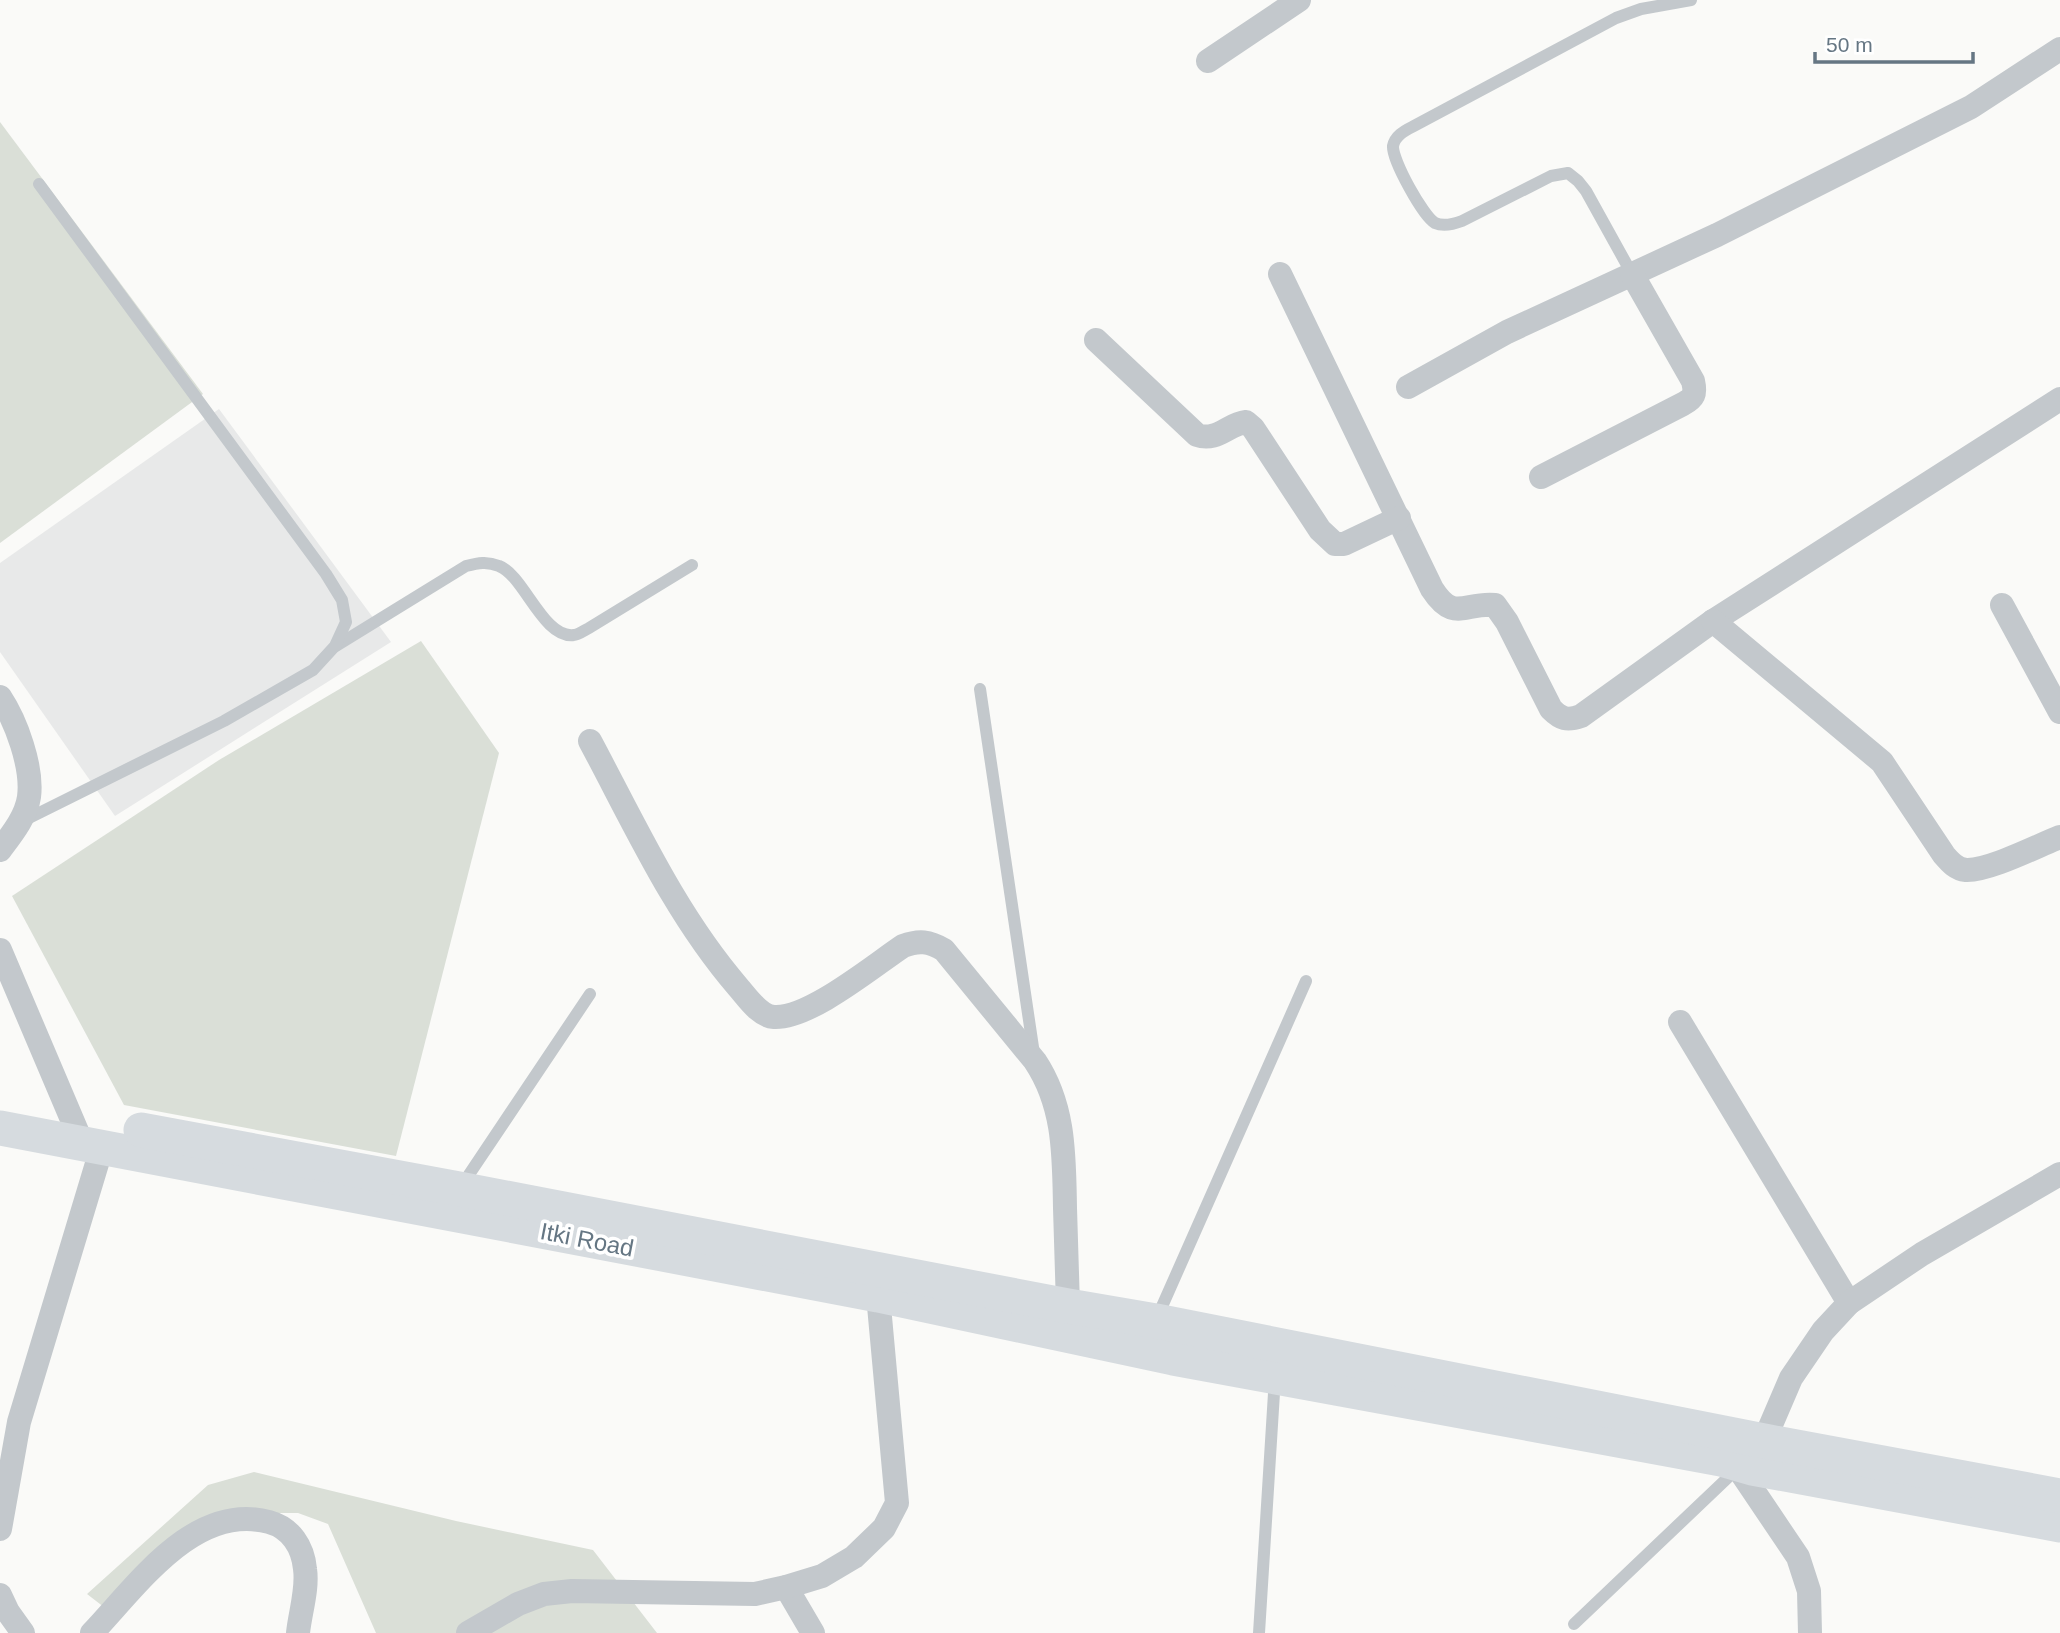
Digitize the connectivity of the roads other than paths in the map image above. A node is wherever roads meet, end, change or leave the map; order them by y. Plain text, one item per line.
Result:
1 (1299, 0) edge
2 (1691, 0) edge
3 (2060, 49) edge
4 (1208, 61) dead end
5 (39, 184) dead end
6 (1280, 274) dead end
7 (1632, 274) junction
8 (1096, 340) dead end
9 (1408, 387) dead end
10 (2060, 399) edge
11 (1541, 477) dead end
12 (1399, 518) junction
13 (692, 565) dead end
14 (2003, 605) dead end
15 (1713, 621) junction
16 (335, 646) junction
17 (980, 690) dead end
18 (0, 697) edge
19 (2060, 712) edge
20 (590, 741) dead end
21 (19, 823) junction
22 (2060, 837) edge
23 (0, 850) edge
24 (0, 950) edge
25 (1306, 981) dead end
26 (590, 995) dead end
27 (1680, 1022) dead end
28 (1035, 1061) junction
29 (0, 1104) edge
30 (0, 1128) edge
31 (85, 1136) junction
32 (2060, 1174) edge
33 (459, 1189) junction
34 (878, 1295) junction
35 (1849, 1303) junction
36 (1068, 1306) junction
37 (1172, 1335) junction
38 (1260, 1363) junction
39 (1744, 1459) junction
40 (2060, 1496) edge
41 (2060, 1525) edge
42 (0, 1529) edge
43 (786, 1587) junction
44 (0, 1595) edge
45 (1574, 1624) dead end
46 (301, 1632) edge
47 (23, 1633) edge
48 (92, 1633) edge
49 (467, 1633) edge
50 (813, 1633) edge
51 (1259, 1633) edge
52 (1810, 1633) edge

1 - 4 street
2 - 7 lane
3 - 7 street
5 - 16 lane
6 - 12 street
7 - 9 street
7 - 11 street
8 - 12 street
10 - 15 street
12 - 15 street
13 - 16 lane
14 - 19 street
15 - 22 street
16 - 21 lane
17 - 28 lane
18 - 21 street
20 - 28 street
21 - 23 street
24 - 31 street
25 - 37 lane
26 - 33 lane
27 - 35 street
28 - 36 street
29 - 31 main road
30 - 31 main road, Itki Road
31 - 33 main road
31 - 34 main road, Itki Road
31 - 42 street
32 - 35 street
33 - 36 main road
34 - 37 main road, Itki Road
34 - 43 street
35 - 39 street
36 - 37 main road
37 - 38 main road
38 - 39 main road
38 - 39 main road
38 - 51 lane
39 - 40 main road
39 - 41 main road
39 - 45 lane
39 - 52 street
43 - 49 street
43 - 50 street
44 - 47 street
46 - 48 street

